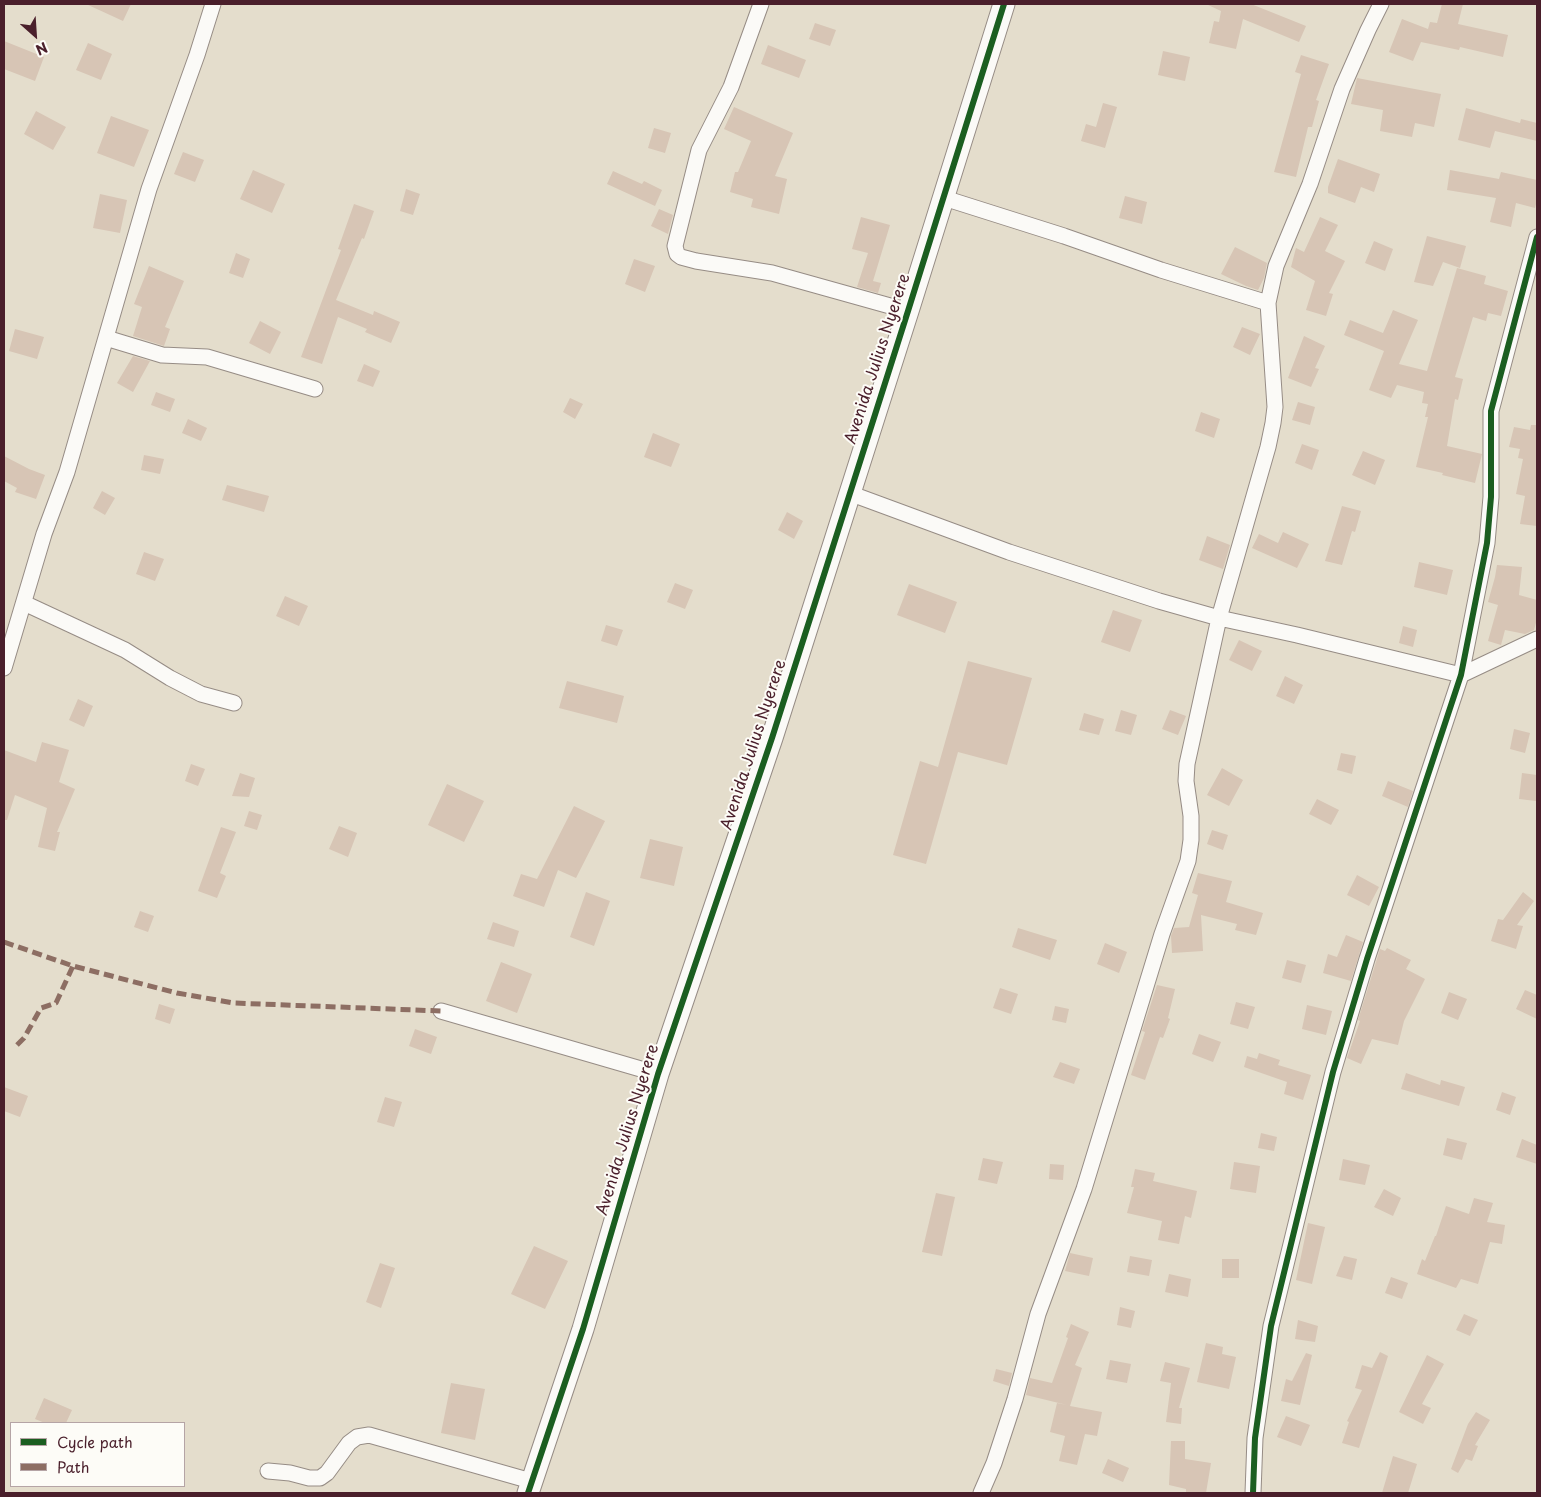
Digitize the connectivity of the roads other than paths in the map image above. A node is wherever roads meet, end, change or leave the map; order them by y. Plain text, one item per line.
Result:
1 (213, 4) edge
2 (761, 4) edge
3 (1004, 4) edge
4 (1381, 4) edge
5 (944, 198) junction
6 (1537, 237) edge
7 (1268, 303) junction
8 (908, 312) junction
9 (106, 338) junction
10 (316, 389) dead end
11 (849, 493) junction
12 (24, 603) junction
13 (1219, 618) junction
14 (1537, 639) edge
15 (4, 668) edge
16 (1461, 675) junction
17 (234, 702) dead end
18 (441, 1011) dead end
19 (658, 1074) junction
20 (268, 1471) dead end
21 (530, 1487) edge
22 (981, 1493) edge
23 (1253, 1493) edge

1 - 9 street
2 - 8 street
3 - 5 street, Avenida Julius Nyerere
4 - 7 street
5 - 7 street
5 - 8 street, Avenida Julius Nyerere
6 - 16 street
7 - 13 street
8 - 11 street, Avenida Julius Nyerere
9 - 10 street
9 - 12 street
11 - 13 street
11 - 19 street, Avenida Julius Nyerere
12 - 15 street
12 - 17 street
13 - 16 street
13 - 22 street
14 - 16 street
16 - 23 street
18 - 19 street
19 - 21 street, Avenida Julius Nyerere
20 - 21 street

